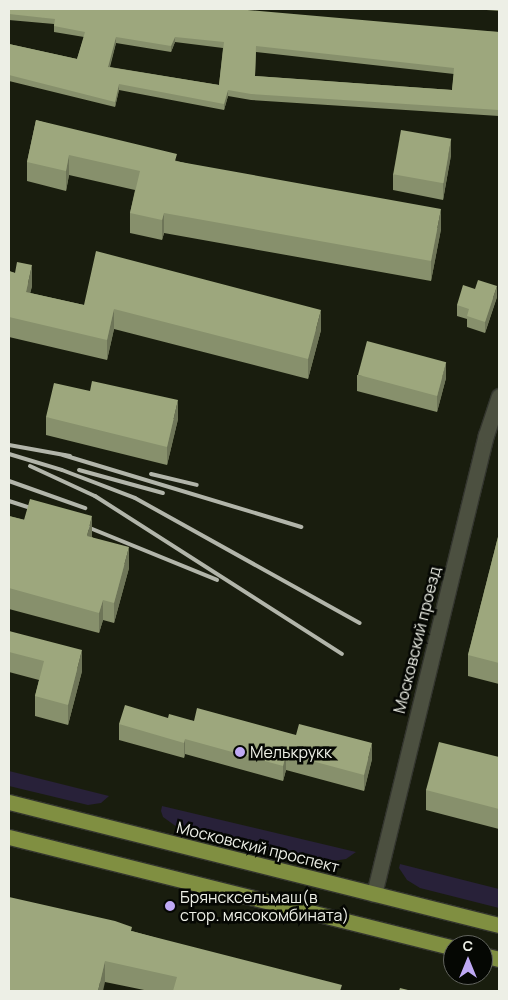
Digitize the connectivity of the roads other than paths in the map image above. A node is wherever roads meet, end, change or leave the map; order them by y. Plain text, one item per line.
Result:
1 (499, 396) edge
2 (9, 802) edge
3 (9, 837) edge
4 (374, 894) junction
5 (499, 925) edge
6 (443, 946) edge

1 - 4 street, Московский проезд
2 - 4 main road, Московский проспект
3 - 6 main road
4 - 5 main road, Московский проспект

